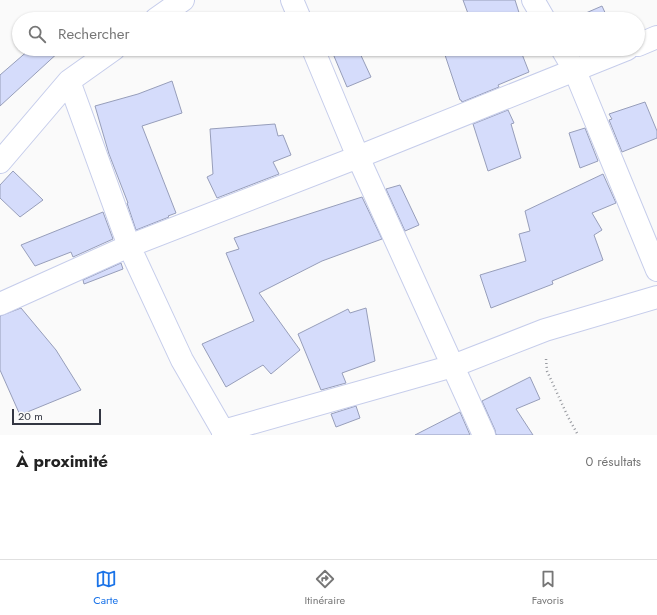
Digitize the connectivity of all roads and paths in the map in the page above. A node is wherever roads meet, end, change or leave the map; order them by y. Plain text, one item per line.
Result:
1 (183, 0) edge
2 (292, 0) edge
3 (533, 0) edge
4 (166, 12) edge
5 (297, 12) edge
6 (540, 12) edge
7 (657, 37) edge
8 (645, 42) edge
9 (104, 56) edge
10 (316, 56) edge
11 (566, 56) edge
12 (610, 56) edge
13 (575, 71) junction
14 (69, 80) junction
15 (358, 157) junction
16 (0, 162) edge
17 (128, 246) junction
18 (657, 270) edge
19 (657, 297) edge
20 (0, 304) edge
21 (545, 330) junction
22 (453, 366) junction
23 (223, 433) edge
24 (484, 435) edge
25 (578, 435) edge

1 - 4 street
2 - 5 street
3 - 6 street
7 - 8 street
9 - 14 street
10 - 15 street
11 - 13 street
12 - 13 street
13 - 15 street
13 - 18 street
14 - 16 street
14 - 17 street
15 - 17 street
15 - 22 street
17 - 20 street
17 - 23 street
19 - 21 street
21 - 22 street
21 - 25 path
22 - 23 street
22 - 24 street

